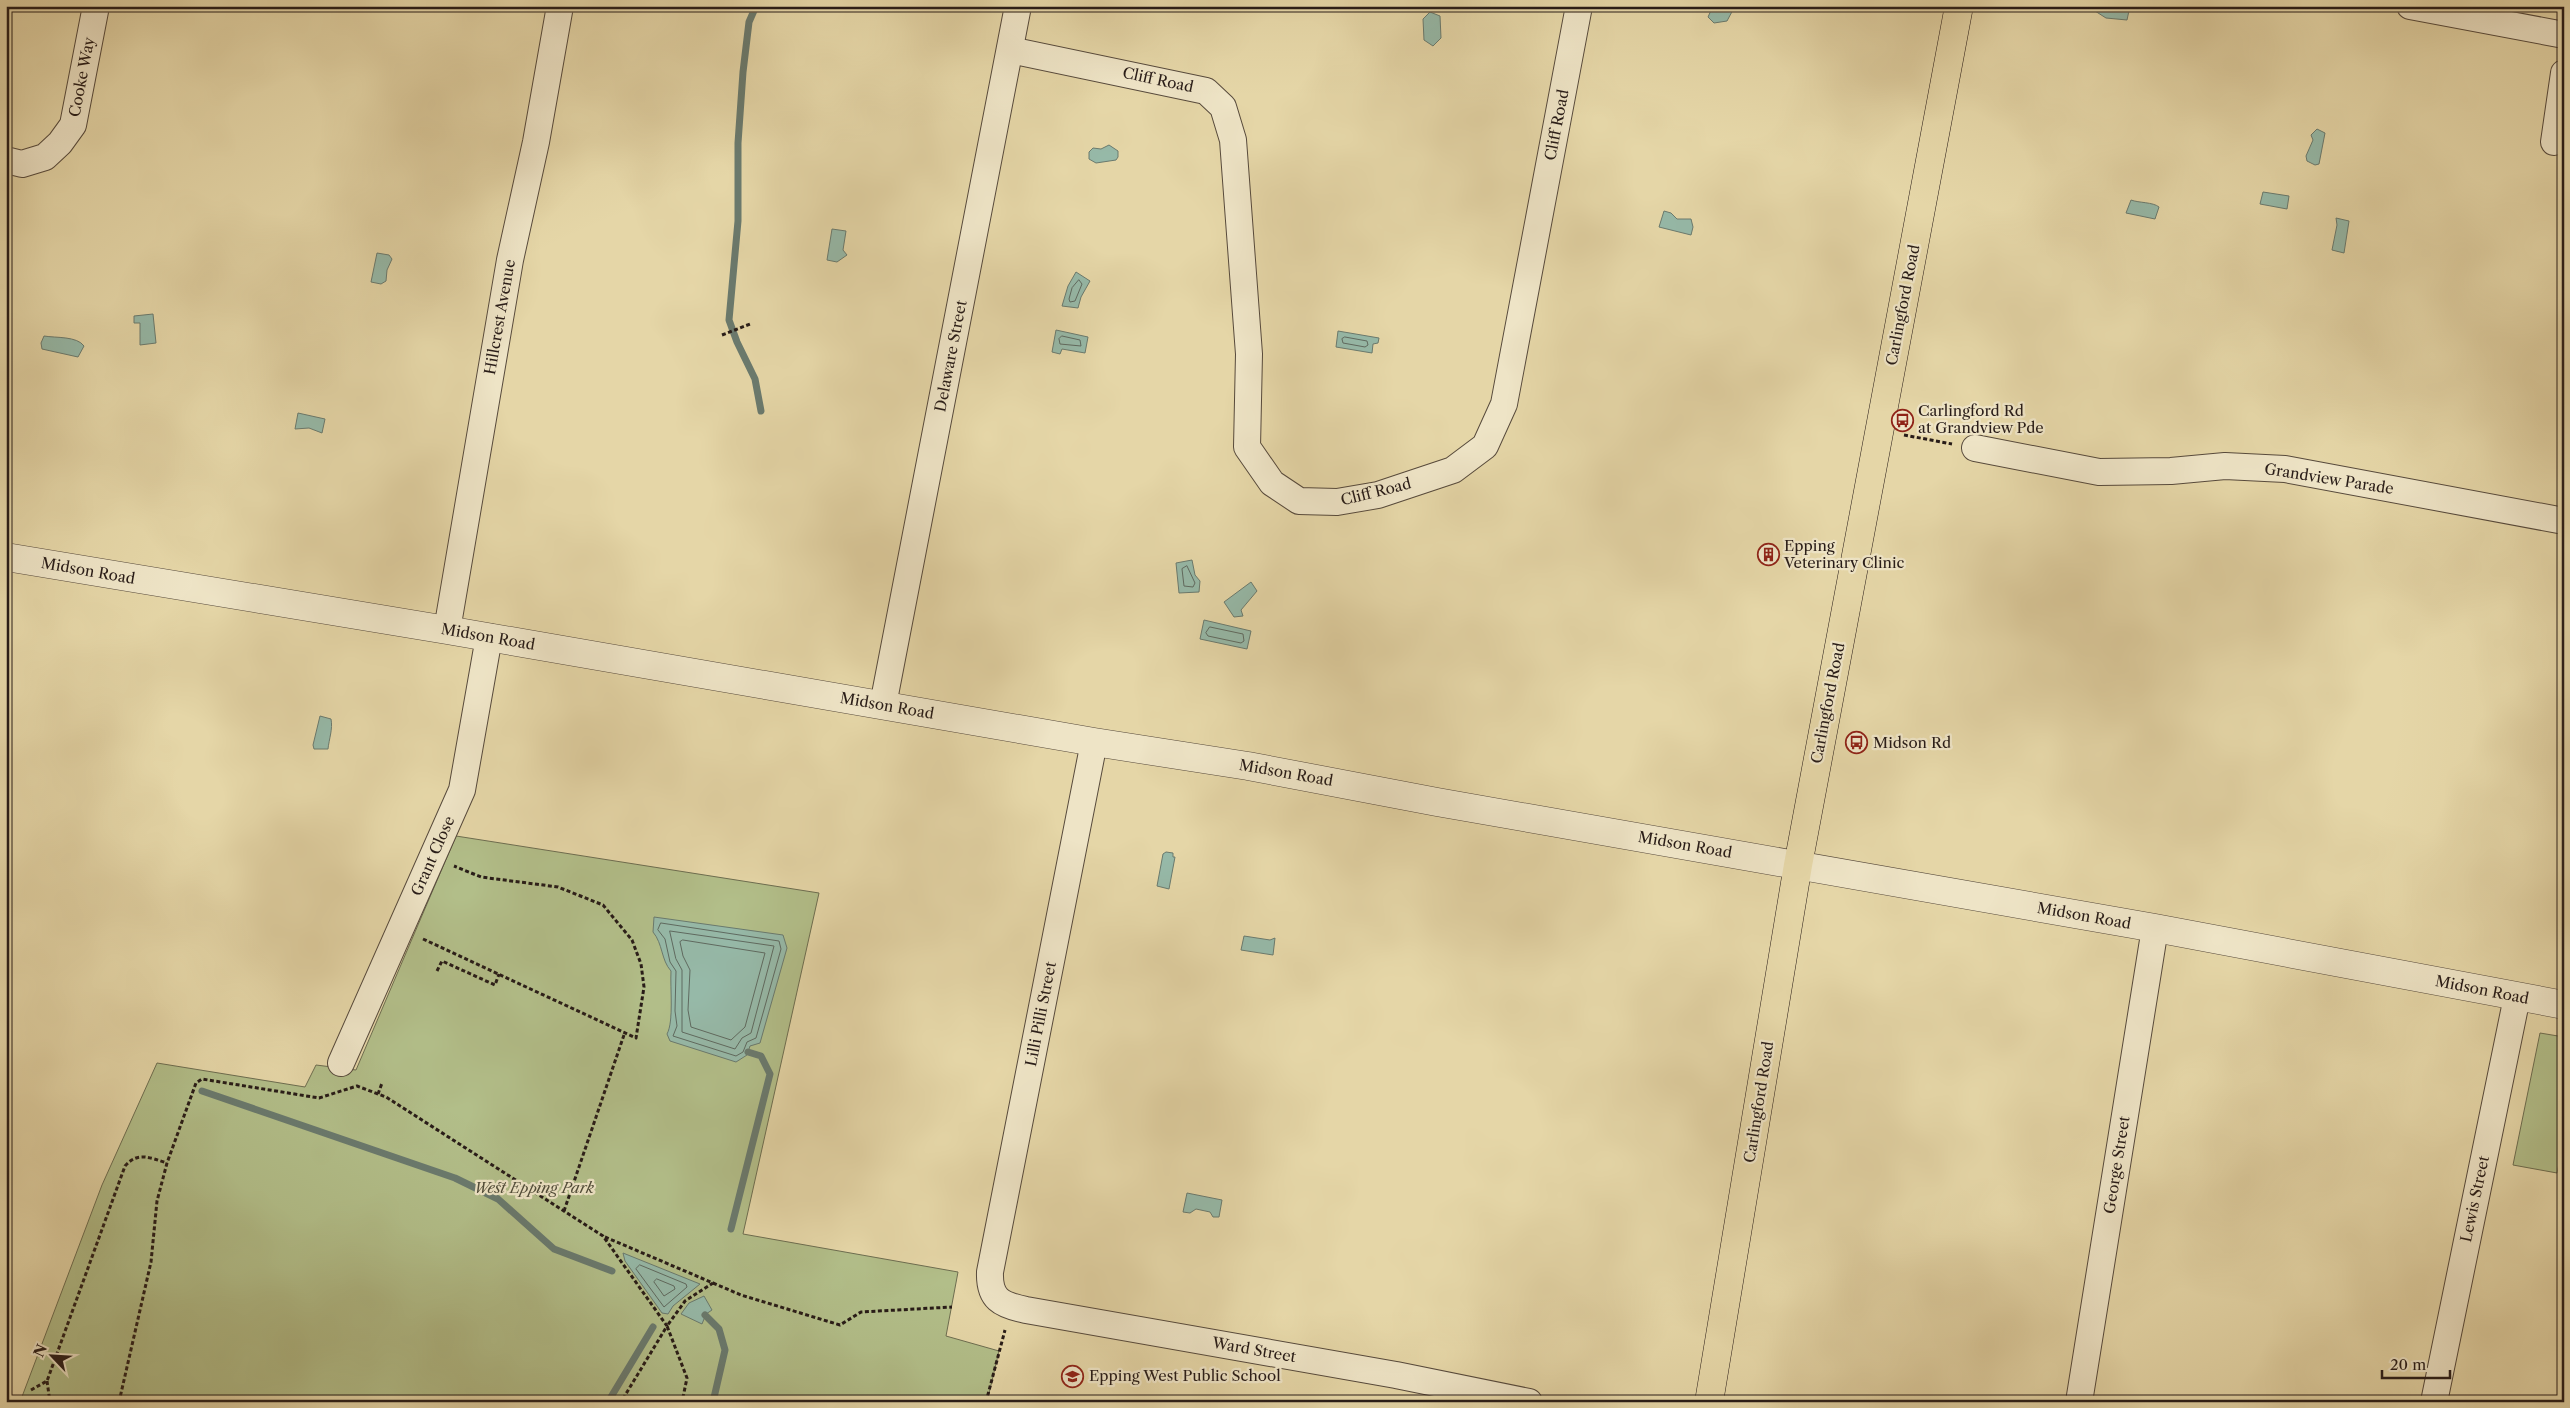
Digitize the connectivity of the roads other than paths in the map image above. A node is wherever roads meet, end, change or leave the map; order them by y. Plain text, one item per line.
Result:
1 (96, 6) edge
2 (560, 6) edge
3 (1018, 6) edge
4 (1579, 6) edge
5 (1959, 6) edge
6 (2410, 6) edge
7 (2564, 35) edge
8 (1010, 50) junction
9 (2564, 73) edge
10 (2554, 142) dead end
11 (6, 160) edge
12 (1975, 448) road end
13 (2564, 521) edge
14 (6, 557) edge
15 (447, 630) junction
16 (489, 637) junction
17 (883, 705) junction
18 (1094, 742) junction
19 (1798, 865) junction
20 (2155, 928) junction
21 (2517, 996) junction
22 (2564, 1005) edge
23 (341, 1063) dead end
24 (1010, 1307) joint
25 (1529, 1402) edge
26 (1710, 1402) edge
27 (2079, 1402) edge
28 (2434, 1402) edge

1 - 11 street, Cooke Way
2 - 15 street, Hillcrest Avenue
3 - 8 street, Delaware Street
4 - 8 street, Cliff Road
5 - 19 main road, Carlingford Road
6 - 7 street
8 - 17 street, Delaware Street
9 - 10 street
12 - 13 street, Grandview Parade
14 - 15 street, Midson Road
15 - 16 street, Midson Road
16 - 17 street, Midson Road
16 - 23 street, Grant Close
17 - 18 street, Midson Road
18 - 19 street, Midson Road
18 - 24 street, Lilli Pilli Street
19 - 20 street, Midson Road
19 - 26 main road, Carlingford Road
20 - 21 street, Midson Road
20 - 27 street, George Street
21 - 22 street, Midson Road
21 - 28 street, Lewis Street
24 - 25 street, Ward Street

